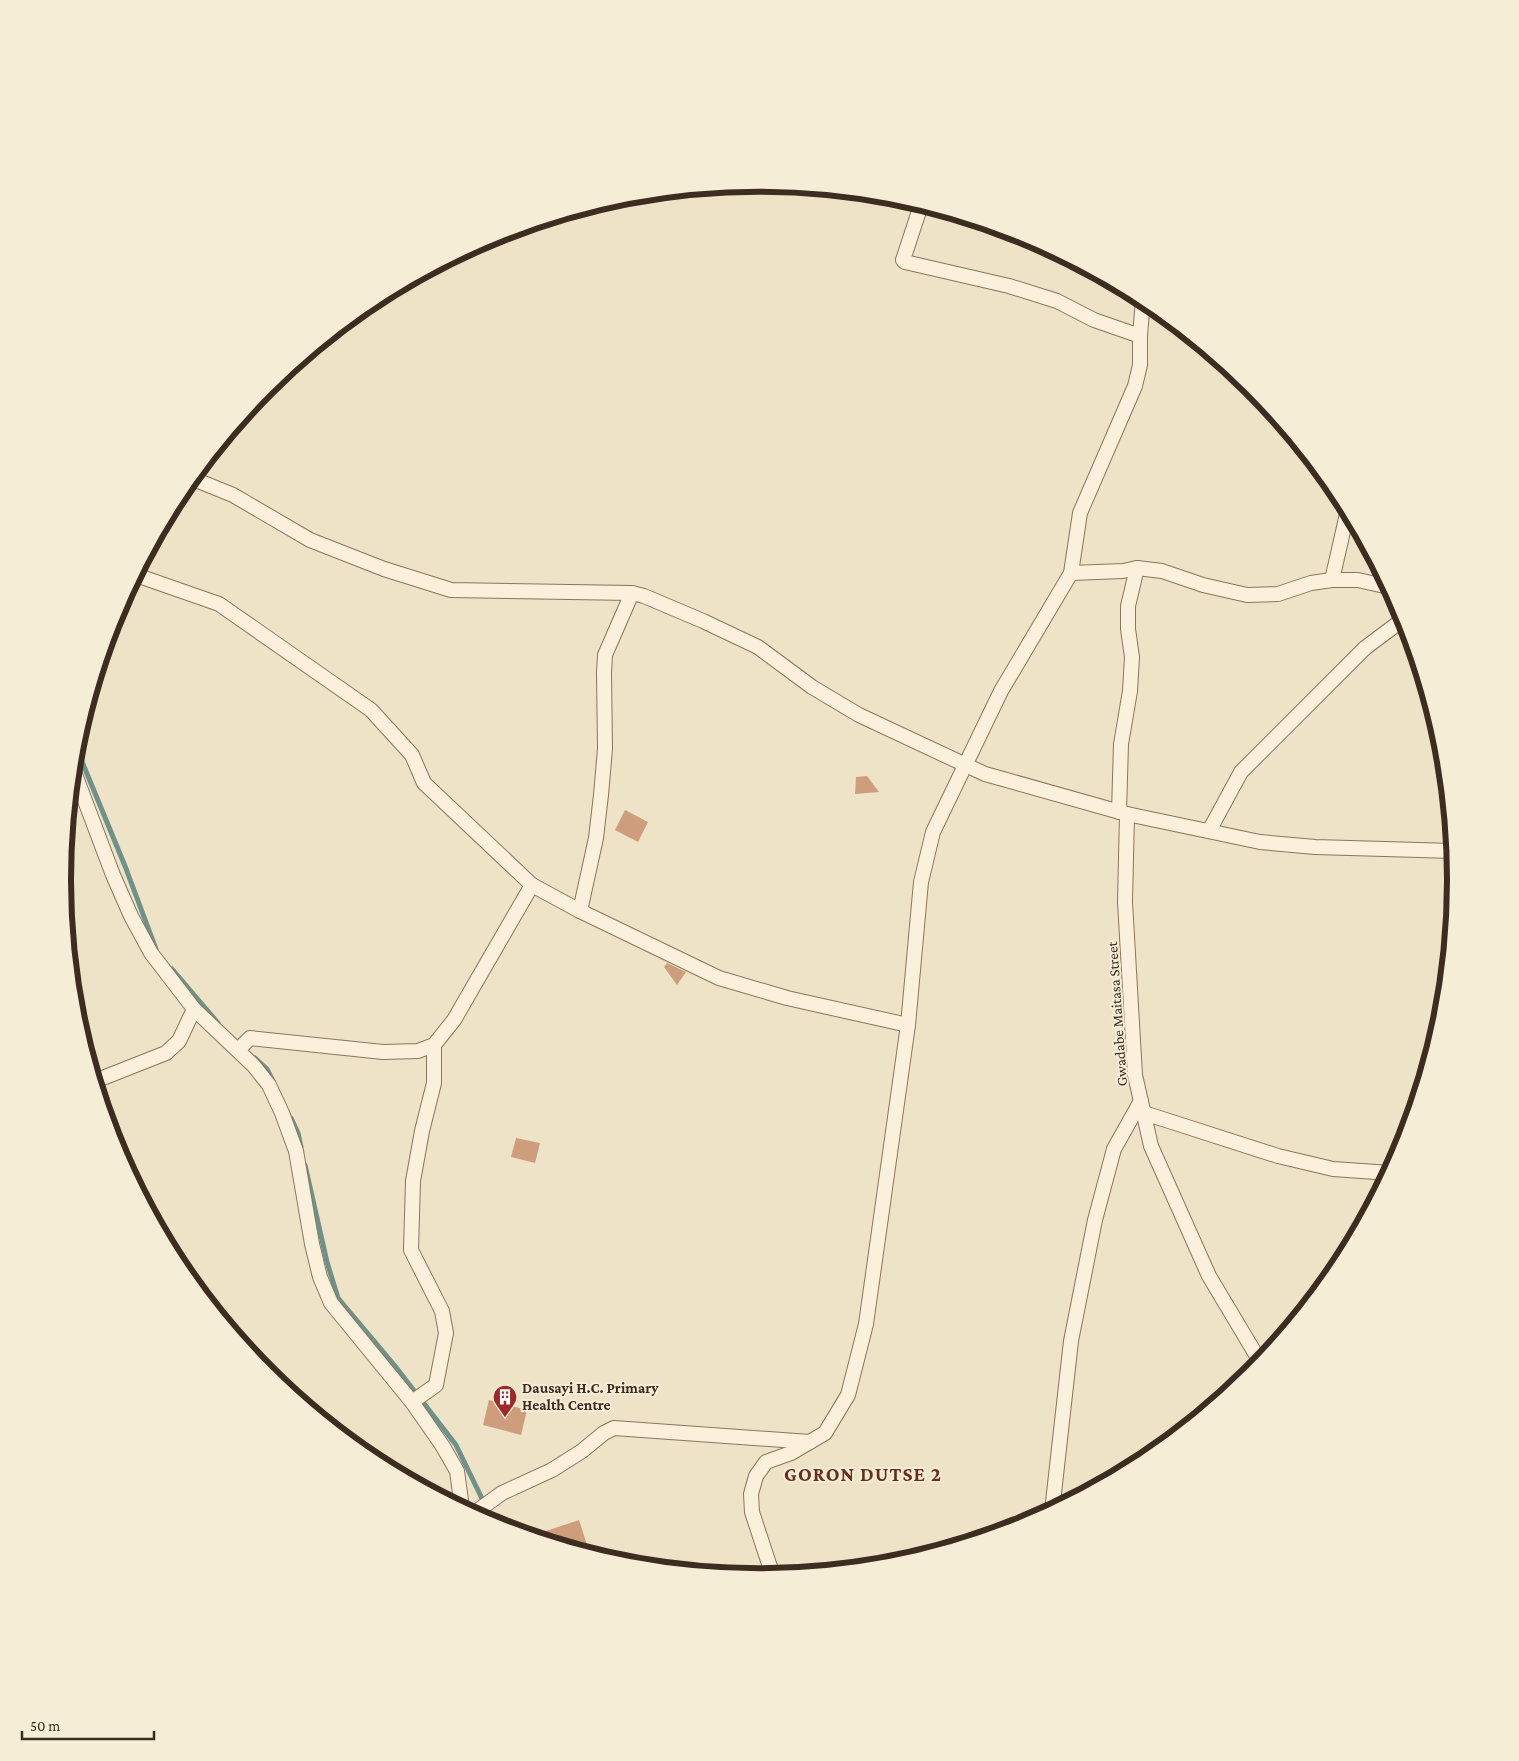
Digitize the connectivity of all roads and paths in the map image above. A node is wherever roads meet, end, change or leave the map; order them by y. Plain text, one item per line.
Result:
1 (919, 211) edge
2 (1142, 308) edge
3 (1140, 336) junction
4 (199, 482) edge
5 (1346, 520) edge
6 (1137, 568) junction
7 (1072, 573) junction
8 (142, 577) edge
9 (1332, 580) junction
10 (1381, 585) edge
11 (632, 593) junction
12 (1398, 624) edge
13 (964, 764) junction
14 (79, 781) edge
15 (1123, 813) junction
16 (1209, 831) junction
17 (1447, 850) edge
18 (532, 885) junction
19 (580, 910) junction
20 (194, 1009) junction
21 (908, 1025) junction
22 (434, 1045) junction
23 (238, 1050) junction
24 (101, 1079) edge
25 (1142, 1107) junction
26 (1382, 1172) edge
27 (1257, 1356) edge
28 (412, 1402) junction
29 (810, 1442) junction
30 (461, 1501) edge
31 (1053, 1503) edge
32 (480, 1509) edge
33 (771, 1569) edge

1 - 3 street
2 - 3 street
3 - 7 street
4 - 11 street
5 - 9 street
6 - 7 street
6 - 9 street
6 - 15 street, Gwadabe Maitasa Street
7 - 13 street
8 - 18 street
9 - 10 street
11 - 13 street
11 - 19 street
12 - 16 street
13 - 15 street
13 - 21 street
14 - 20 street
15 - 16 street
15 - 25 street, Gwadabe Maitasa Street
16 - 17 street
18 - 19 street
18 - 22 street
19 - 21 street
20 - 23 street
20 - 24 street
21 - 29 street
22 - 23 street
22 - 28 street
23 - 28 street
25 - 26 street
25 - 27 street, Gwadabe Maitasa Street
25 - 31 street
28 - 30 street
29 - 32 street
29 - 33 street

